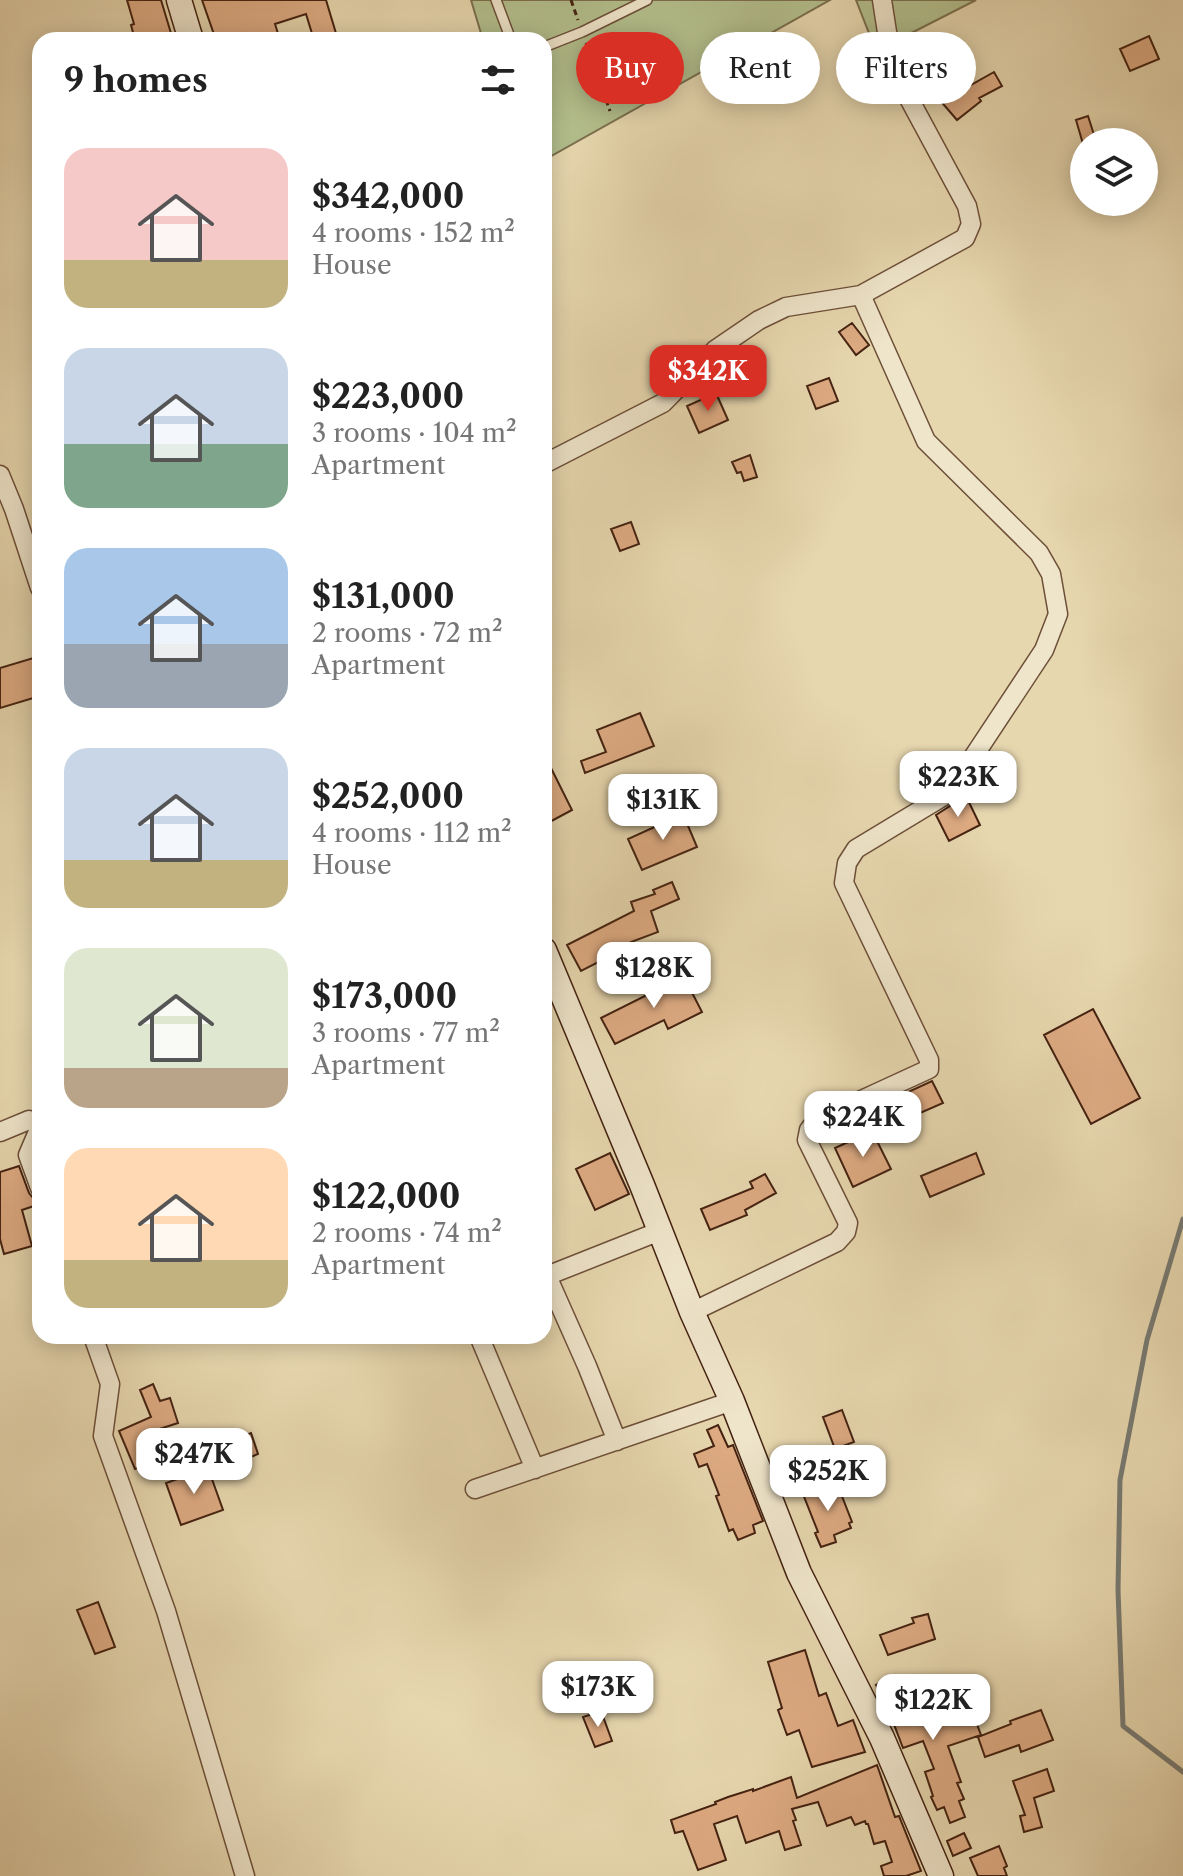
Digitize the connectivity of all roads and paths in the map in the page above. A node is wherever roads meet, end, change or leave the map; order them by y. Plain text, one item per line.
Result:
1 (179, 0) edge
2 (496, 0) edge
3 (571, 0) edge
4 (647, 0) edge
5 (882, 0) edge
6 (189, 32) edge
7 (508, 32) edge
8 (582, 32) joint
9 (576, 34) edge
10 (552, 44) edge
11 (608, 104) edge
12 (610, 111) dead end
13 (861, 295) junction
14 (552, 460) edge
15 (0, 475) edge
16 (32, 564) edge
17 (552, 969) edge
18 (32, 1121) edge
19 (0, 1132) edge
20 (32, 1145) edge
21 (32, 1166) edge
22 (660, 1231) junction
23 (552, 1274) edge
24 (552, 1292) edge
25 (692, 1312) junction
26 (96, 1344) edge
27 (482, 1344) edge
28 (732, 1401) junction
29 (617, 1441) junction
30 (535, 1469) junction
31 (475, 1489) dead end
32 (245, 1876) edge
33 (941, 1876) edge

1 - 6 main road
2 - 7 lane
3 - 8 path
4 - 8 lane
5 - 13 street
9 - 10 lane
11 - 12 path
13 - 14 street
13 - 25 street
15 - 16 street
17 - 22 main road
18 - 19 street
20 - 21 street
22 - 23 street
22 - 25 main road
24 - 29 street
25 - 28 main road
26 - 32 street
27 - 30 street
28 - 29 street
28 - 33 main road
29 - 30 street
30 - 31 street

